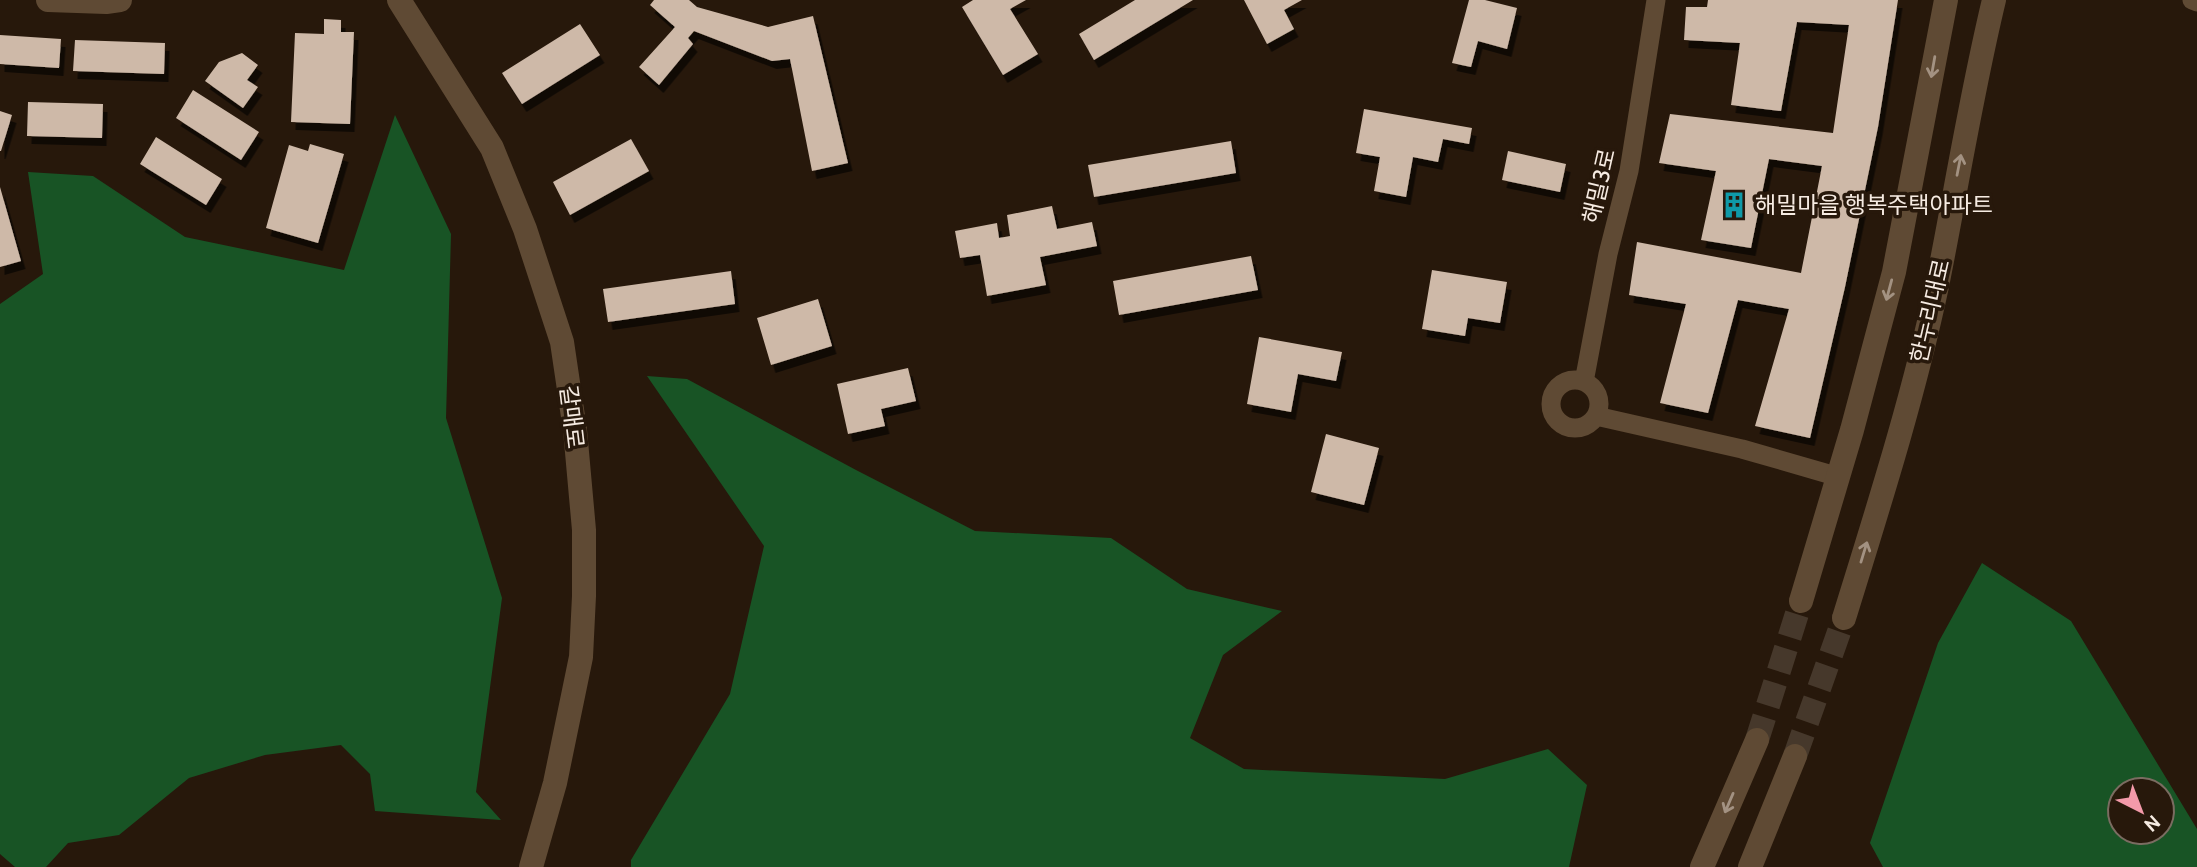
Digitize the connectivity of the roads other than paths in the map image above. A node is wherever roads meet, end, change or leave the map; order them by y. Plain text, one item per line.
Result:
1 (48, 0) edge
2 (120, 0) edge
3 (399, 0) edge
4 (1656, 0) edge
5 (1946, 0) edge
6 (1994, 0) edge
7 (1584, 382) junction
8 (1596, 416) junction
9 (1839, 477) junction
10 (1801, 601) tunnel mouth
11 (1844, 618) tunnel mouth
12 (1757, 740) tunnel mouth
13 (1795, 757) tunnel mouth
14 (531, 867) edge
15 (1702, 867) edge
16 (1749, 867) edge

1 - 2 street
3 - 14 street, 갈매로
4 - 7 street, 해밀3로
5 -> 9 street, 한누리대로
11 -> 6 street, 한누리대로
7 - 8 street
7 - 8 street
8 - 9 street
9 - 10 street, 한누리대로
12 -> 15 street
13 - 16 street

